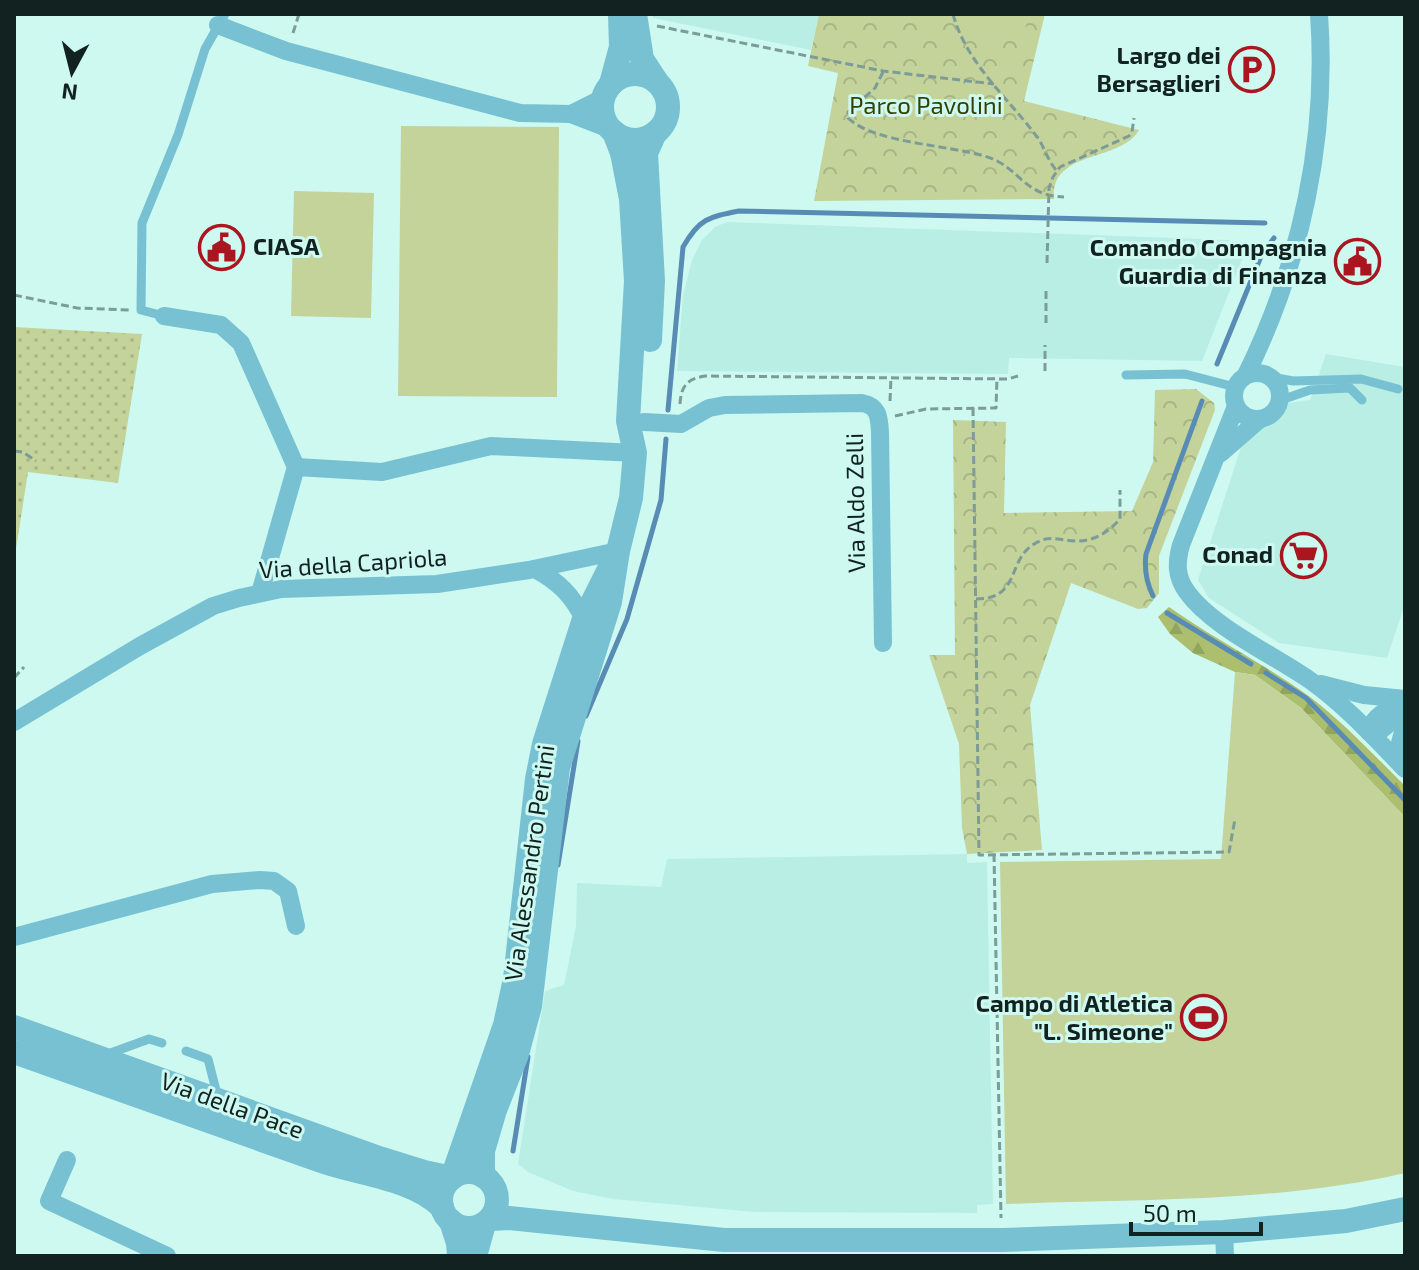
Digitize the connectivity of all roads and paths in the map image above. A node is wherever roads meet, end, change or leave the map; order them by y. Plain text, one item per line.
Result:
1 (299, 14) edge
2 (953, 14) edge
3 (1319, 14) edge
4 (631, 18) edge
5 (221, 19) edge
6 (286, 51) junction
7 (883, 71) junction
8 (657, 82) junction
9 (994, 84) junction
10 (607, 91) junction
11 (571, 114) junction
12 (1134, 118) dead end
13 (612, 131) junction
14 (655, 133) junction
15 (1057, 171) junction
16 (1064, 197) dead end
17 (1049, 198) junction
18 (1047, 263) dead end
19 (1046, 287) dead end
20 (14, 295) edge
21 (141, 310) junction
22 (164, 316) joint
23 (1046, 323) dead end
24 (1268, 331) junction
25 (1045, 345) dead end
26 (1045, 371) dead end
27 (1126, 375) dead end
28 (1018, 376) dead end
29 (891, 377) junction
30 (1272, 377) junction
31 (997, 378) junction
32 (1239, 389) junction
33 (1398, 389) dead end
34 (1281, 400) junction
35 (1362, 400) dead end
36 (890, 403) dead end
37 (973, 408) junction
38 (890, 416) dead end
39 (1260, 419) junction
40 (644, 422) junction
41 (681, 424) junction
42 (14, 451) edge
43 (635, 453) junction
44 (1219, 454) junction
45 (36, 461) dead end
46 (296, 467) junction
47 (1120, 490) dead end
48 (618, 551) junction
49 (535, 569) junction
50 (260, 593) junction
51 (975, 599) junction
52 (584, 619) junction
53 (883, 643) dead end
54 (24, 667) dead end
55 (14, 678) edge
56 (1309, 680) junction
57 (1405, 701) edge
58 (1405, 710) edge
59 (14, 722) edge
60 (1405, 724) edge
61 (1369, 732) junction
62 (1404, 768) edge
63 (1235, 819) dead end
64 (994, 854) junction
65 (296, 926) dead end
66 (14, 937) edge
67 (14, 1027) edge
68 (162, 1043) dead end
69 (186, 1051) dead end
70 (14, 1052) edge
71 (98, 1058) junction
72 (219, 1101) junction
73 (67, 1160) dead end
74 (452, 1178) junction
75 (489, 1182) junction
76 (1405, 1209) edge
77 (446, 1214) junction
78 (487, 1222) junction
79 (576, 1225) junction
80 (1003, 1240) junction
81 (1224, 1244) edge
82 (928, 1248) edge
83 (167, 1256) edge
84 (459, 1256) edge
85 (475, 1256) edge

1 - 6 path
2 - 9 path
3 - 24 street
4 - 7 path
4 - 8 street
4 - 10 street
5 - 6 street
5 - 21 lane
6 - 11 street
7 - 9 path
7 - 17 path
8 - 10 street
8 - 14 street
9 - 15 path
10 - 11 street
10 - 13 street
11 - 13 street
12 - 15 path
13 - 14 street
13 - 43 street, Via Alessandro Pertini
14 - 40 street, Via Alessandro Pertini
15 - 17 path
16 - 17 path
17 - 18 path
19 - 23 path
20 - 21 path
21 - 22 lane
22 - 46 street
24 - 30 street
24 - 32 street
25 - 26 path
27 - 32 lane
28 - 31 path
29 - 31 path
29 - 36 path
29 - 41 path
30 - 32 street
30 - 33 lane
30 - 34 street
31 - 37 path
32 - 39 street
32 - 44 street
34 - 35 lane
34 - 39 street
37 - 38 path
37 - 51 path
39 - 44 street
40 - 41 street, Via Aldo Zelli
40 - 43 street, Via Alessandro Pertini
41 - 53 street, Via Aldo Zelli
42 - 45 path
43 - 46 street
43 - 48 street, Via Alessandro Pertini
44 - 56 street
46 - 50 street
47 - 51 path
48 - 49 street, Via della Capriola
48 - 52 street, Via Alessandro Pertini
48 - 75 street, Via Alessandro Pertini
49 - 50 street, Via della Capriola
49 - 52 street
50 - 59 street, Via della Capriola
51 - 64 path
52 - 74 street, Via Alessandro Pertini
54 - 55 path
56 - 57 street
56 - 61 street
57 - 61 street
58 - 61 street
60 - 62 street
61 - 62 street
63 - 64 path
64 - 80 path
65 - 66 street
67 - 71 street, Via della Pace
68 - 71 lane
69 - 72 lane
70 - 77 street, Via della Pace
71 - 72 street, Via della Pace
72 - 74 street, Via della Pace
73 - 83 street
74 - 75 street
74 - 77 street
75 - 78 street
75 - 79 street
76 - 81 street
77 - 78 street
77 - 84 street
78 - 79 street
78 - 85 street
79 - 82 street
80 - 81 street
80 - 82 street

